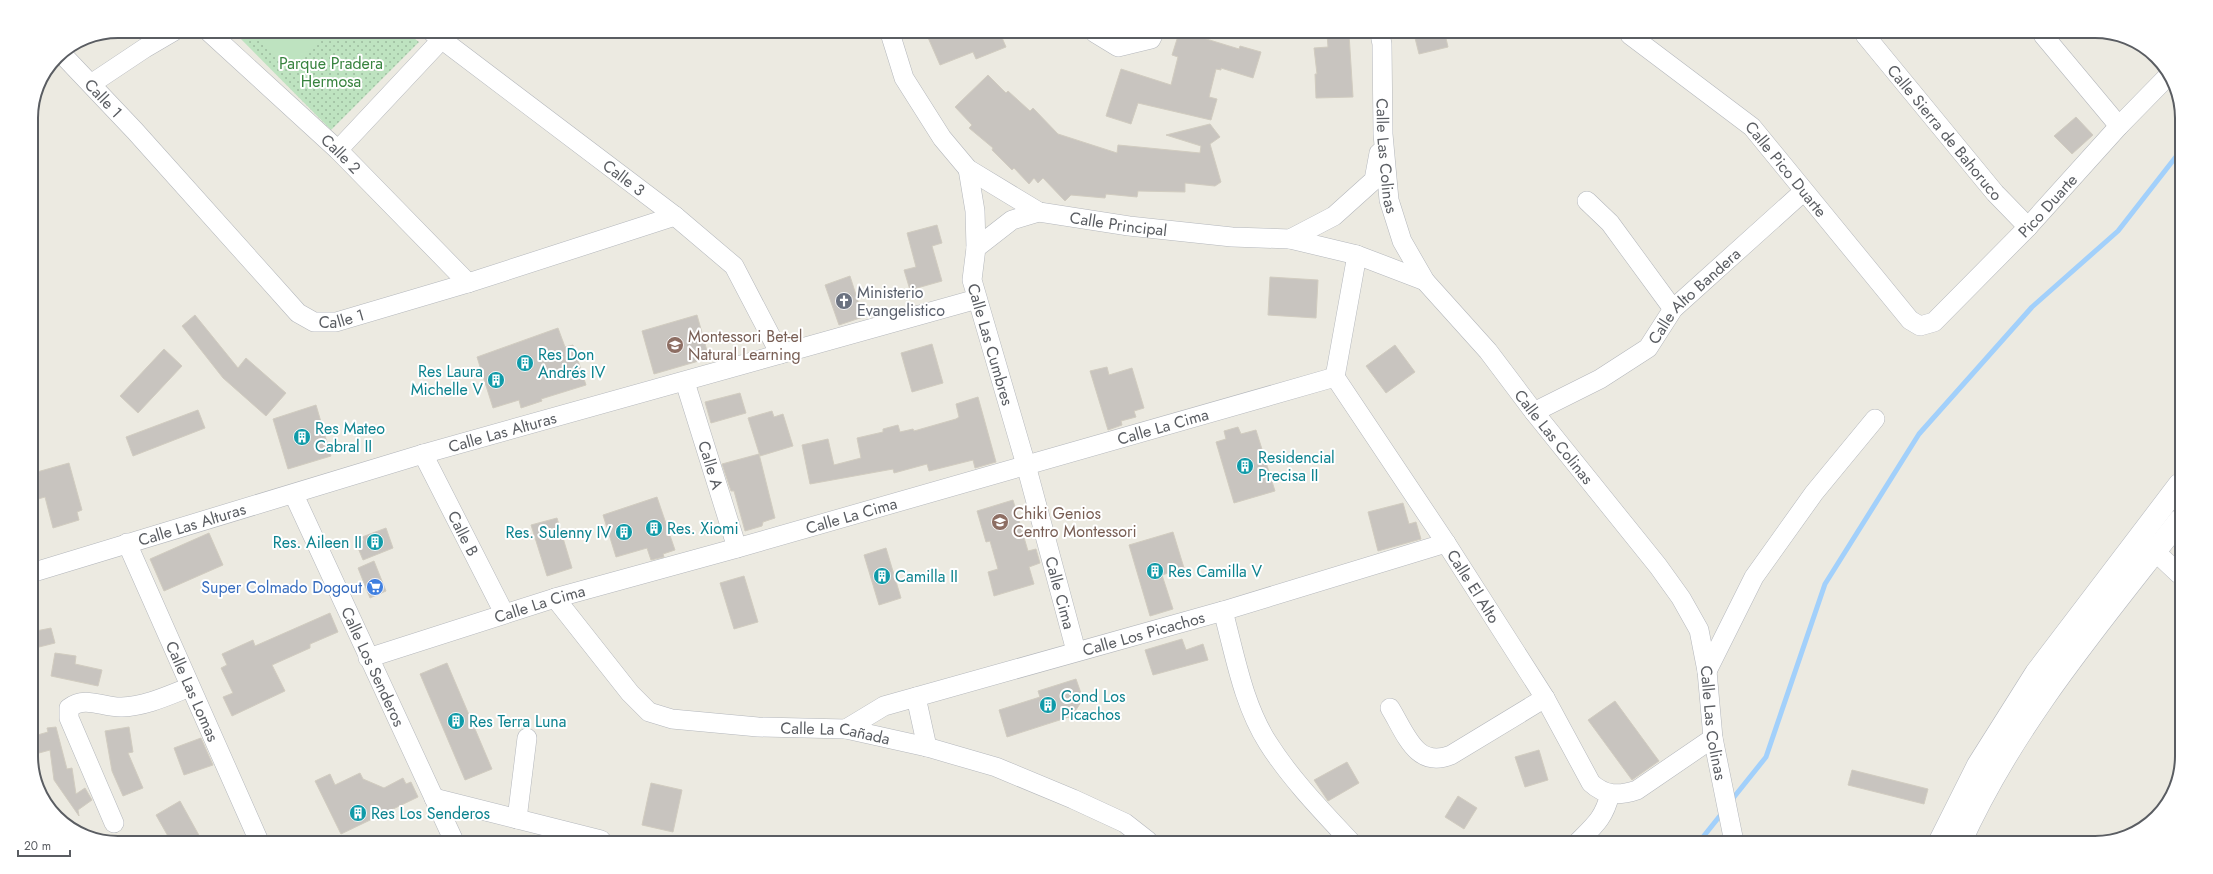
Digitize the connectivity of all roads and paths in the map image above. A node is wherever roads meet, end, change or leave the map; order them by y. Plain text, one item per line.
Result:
1 (162, 38) edge
2 (216, 38) edge
3 (435, 38) edge
4 (440, 38) edge
5 (892, 38) edge
6 (1103, 38) edge
7 (1152, 38) edge
8 (1381, 38) edge
9 (1635, 38) edge
10 (1867, 38) edge
11 (2045, 38) edge
12 (65, 58) edge
13 (2165, 79) edge
14 (91, 84) junction
15 (2119, 126) junction
16 (1383, 134) junction
17 (338, 150) junction
18 (968, 169) junction
19 (1804, 191) junction
20 (1587, 201) dead end
21 (1039, 212) junction
22 (675, 216) junction
23 (2028, 227) junction
24 (1290, 239) junction
25 (976, 248) junction
26 (1358, 255) junction
27 (1425, 281) junction
28 (468, 283) junction
29 (976, 299) junction
30 (1673, 309) junction
31 (1920, 326) joint
32 (780, 354) junction
33 (1335, 377) junction
34 (685, 382) junction
35 (1534, 412) junction
36 (1875, 418) dead end
37 (422, 454) junction
38 (1026, 465) junction
39 (2175, 492) edge
40 (294, 495) junction
41 (2175, 524) edge
42 (127, 543) junction
43 (1446, 543) junction
44 (2147, 544) junction
45 (737, 548) junction
46 (2175, 570) edge
47 (38, 571) edge
48 (555, 598) junction
49 (1222, 611) junction
50 (504, 613) junction
51 (1076, 651) junction
52 (368, 658) junction
53 (1707, 671) junction
54 (190, 687) junction
55 (916, 697) junction
56 (1545, 698) junction
57 (1390, 708) dead end
58 (846, 730) junction
59 (527, 738) dead end
60 (1713, 738) junction
61 (928, 746) junction
62 (1610, 794) junction
63 (434, 798) junction
64 (517, 819) junction
65 (114, 823) dead end
66 (257, 836) edge
67 (452, 836) edge
68 (584, 836) edge
69 (1142, 836) edge
70 (1345, 836) edge
71 (1584, 836) edge
72 (1733, 836) edge
73 (1942, 836) edge
74 (1963, 836) edge

1 - 14 street
2 - 17 street, Calle 2
3 - 17 street
4 - 22 street, Calle 3
5 - 18 street, Calle Principal
6 - 7 street
8 - 16 street, Calle Las Colinas
9 - 19 street, Calle Pico Duarte
10 - 23 street, Calle Sierra de Bahoruco
11 - 15 street
12 - 14 street, Calle 1
13 - 15 street, Pico Duarte
14 - 28 street, Calle 1
15 - 23 street, Pico Duarte
16 - 24 street, Calle Principal
16 - 27 street, Calle Las Colinas
17 - 28 street, Calle 2
18 - 21 street, Calle Principal
18 - 25 street, Calle Las Cumbres
19 - 30 street, Calle Alto Bandera
19 - 31 street, Calle Pico Duarte
20 - 30 street
21 - 24 street, Calle Principal
21 - 25 street
22 - 28 street, Calle 1
22 - 32 street, Calle 3
23 - 31 street, Pico Duarte
24 - 26 street
25 - 29 street, Calle Las Cumbres
26 - 27 street
26 - 33 street
27 - 35 street, Calle Las Colinas
29 - 32 street, Calle Las Alturas
29 - 38 street, Calle Las Cumbres
30 - 35 street, Calle Alto Bandera
32 - 34 street, Calle Las Alturas
33 - 38 street, Calle La Cima
33 - 43 street, Calle El Alto
34 - 37 street, Calle Las Alturas
34 - 45 street, Calle A
35 - 53 street, Calle Las Colinas
36 - 53 street
37 - 40 street, Calle Las Alturas
37 - 50 street, Calle B
38 - 45 street, Calle La Cima
38 - 51 street, Calle Cima
39 - 44 main road
40 - 42 street, Calle Las Alturas
40 - 52 street, Calle Los Senderos
41 - 44 main road
42 - 47 street, Calle Las Alturas
42 - 54 street, Calle Las Lomas
43 - 49 street, Calle Los Picachos
43 - 56 street, Calle El Alto
44 - 46 street
44 - 73 main road
44 - 74 main road
45 - 48 street, Calle La Cima
48 - 50 street, Calle La Cima
48 - 58 street, Calle La Cañada
49 - 51 street, Calle Los Picachos
49 - 70 street
50 - 52 street, Calle La Cima
51 - 55 street, Calle Los Picachos
52 - 63 street, Calle Los Senderos
53 - 60 street, Calle Las Colinas
54 - 65 street
54 - 66 street, Calle Las Lomas
55 - 58 street, Calle Los Picachos
55 - 61 street
56 - 57 street
56 - 62 street, Calle El Alto
58 - 61 street, Calle La Cañada
59 - 64 street
60 - 62 street
60 - 72 street, Calle Las Colinas
61 - 69 street, Calle La Cañada
62 - 71 street
63 - 64 street
63 - 67 street, Calle Los Senderos
64 - 68 street

